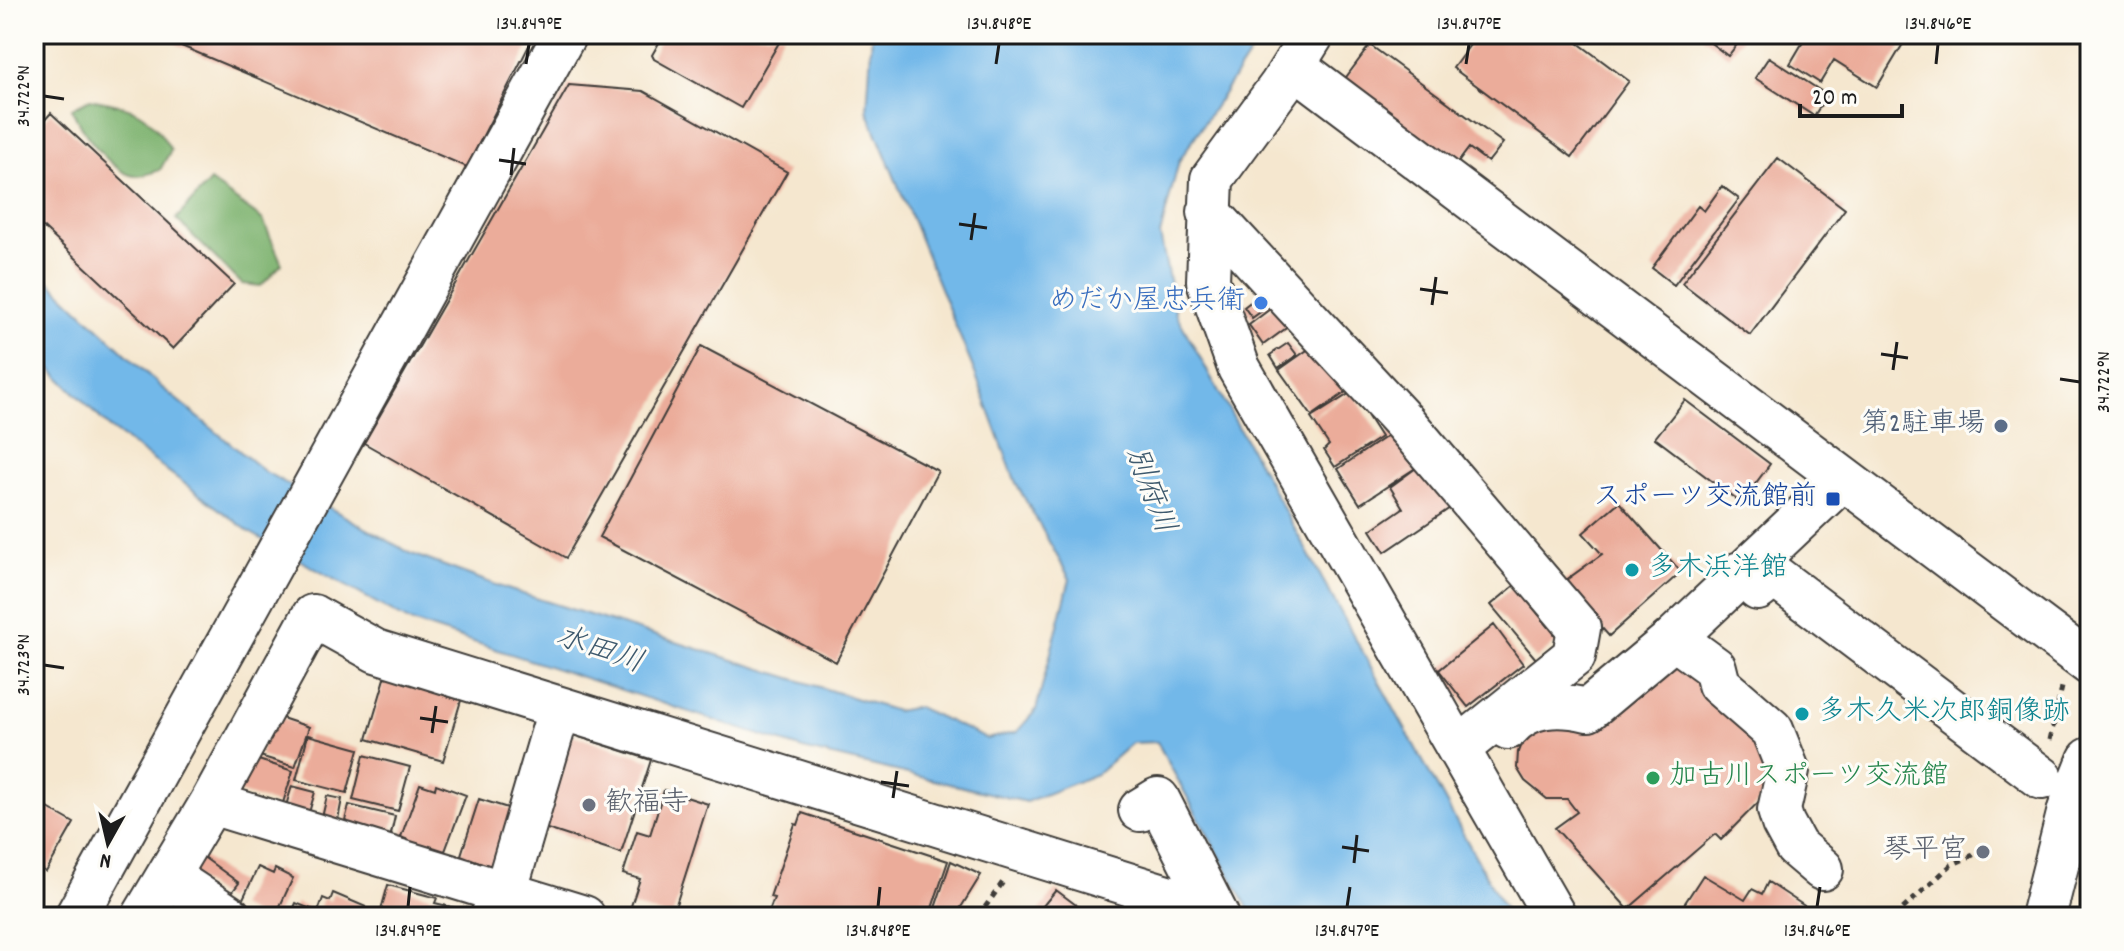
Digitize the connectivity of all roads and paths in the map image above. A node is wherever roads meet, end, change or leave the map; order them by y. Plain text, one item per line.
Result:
1 (565, 34) edge
2 (1303, 50) edge
3 (1209, 212) junction
4 (1828, 493) dead end
5 (1740, 573) junction
6 (1775, 597) dead end
7 (1674, 638) junction
8 (2074, 669) edge
9 (559, 710) junction
10 (1459, 748) junction
11 (2069, 779) edge
12 (211, 803) junction
13 (1494, 809) junction
14 (1140, 810) dead end
15 (1980, 852) dead end
16 (1822, 869) dead end
17 (168, 876) junction
18 (522, 908) edge
19 (1216, 914) edge
20 (76, 917) edge
21 (143, 917) edge
22 (230, 917) edge
23 (584, 917) edge
24 (1555, 917) edge
25 (1894, 917) edge
26 (2043, 917) edge

1 - 20 street
2 - 3 street
2 - 8 street
3 - 10 street
3 - 10 street
4 - 5 street
5 - 7 street
5 - 11 street
6 - 11 street
7 - 13 street
7 - 16 street
8 - 11 path
9 - 12 street
9 - 18 street
9 - 19 street
10 - 13 street
11 - 26 main road
12 - 17 street
12 - 18 street
13 - 24 street
14 - 19 street
15 - 25 path
17 - 21 street
17 - 22 street
18 - 23 street

